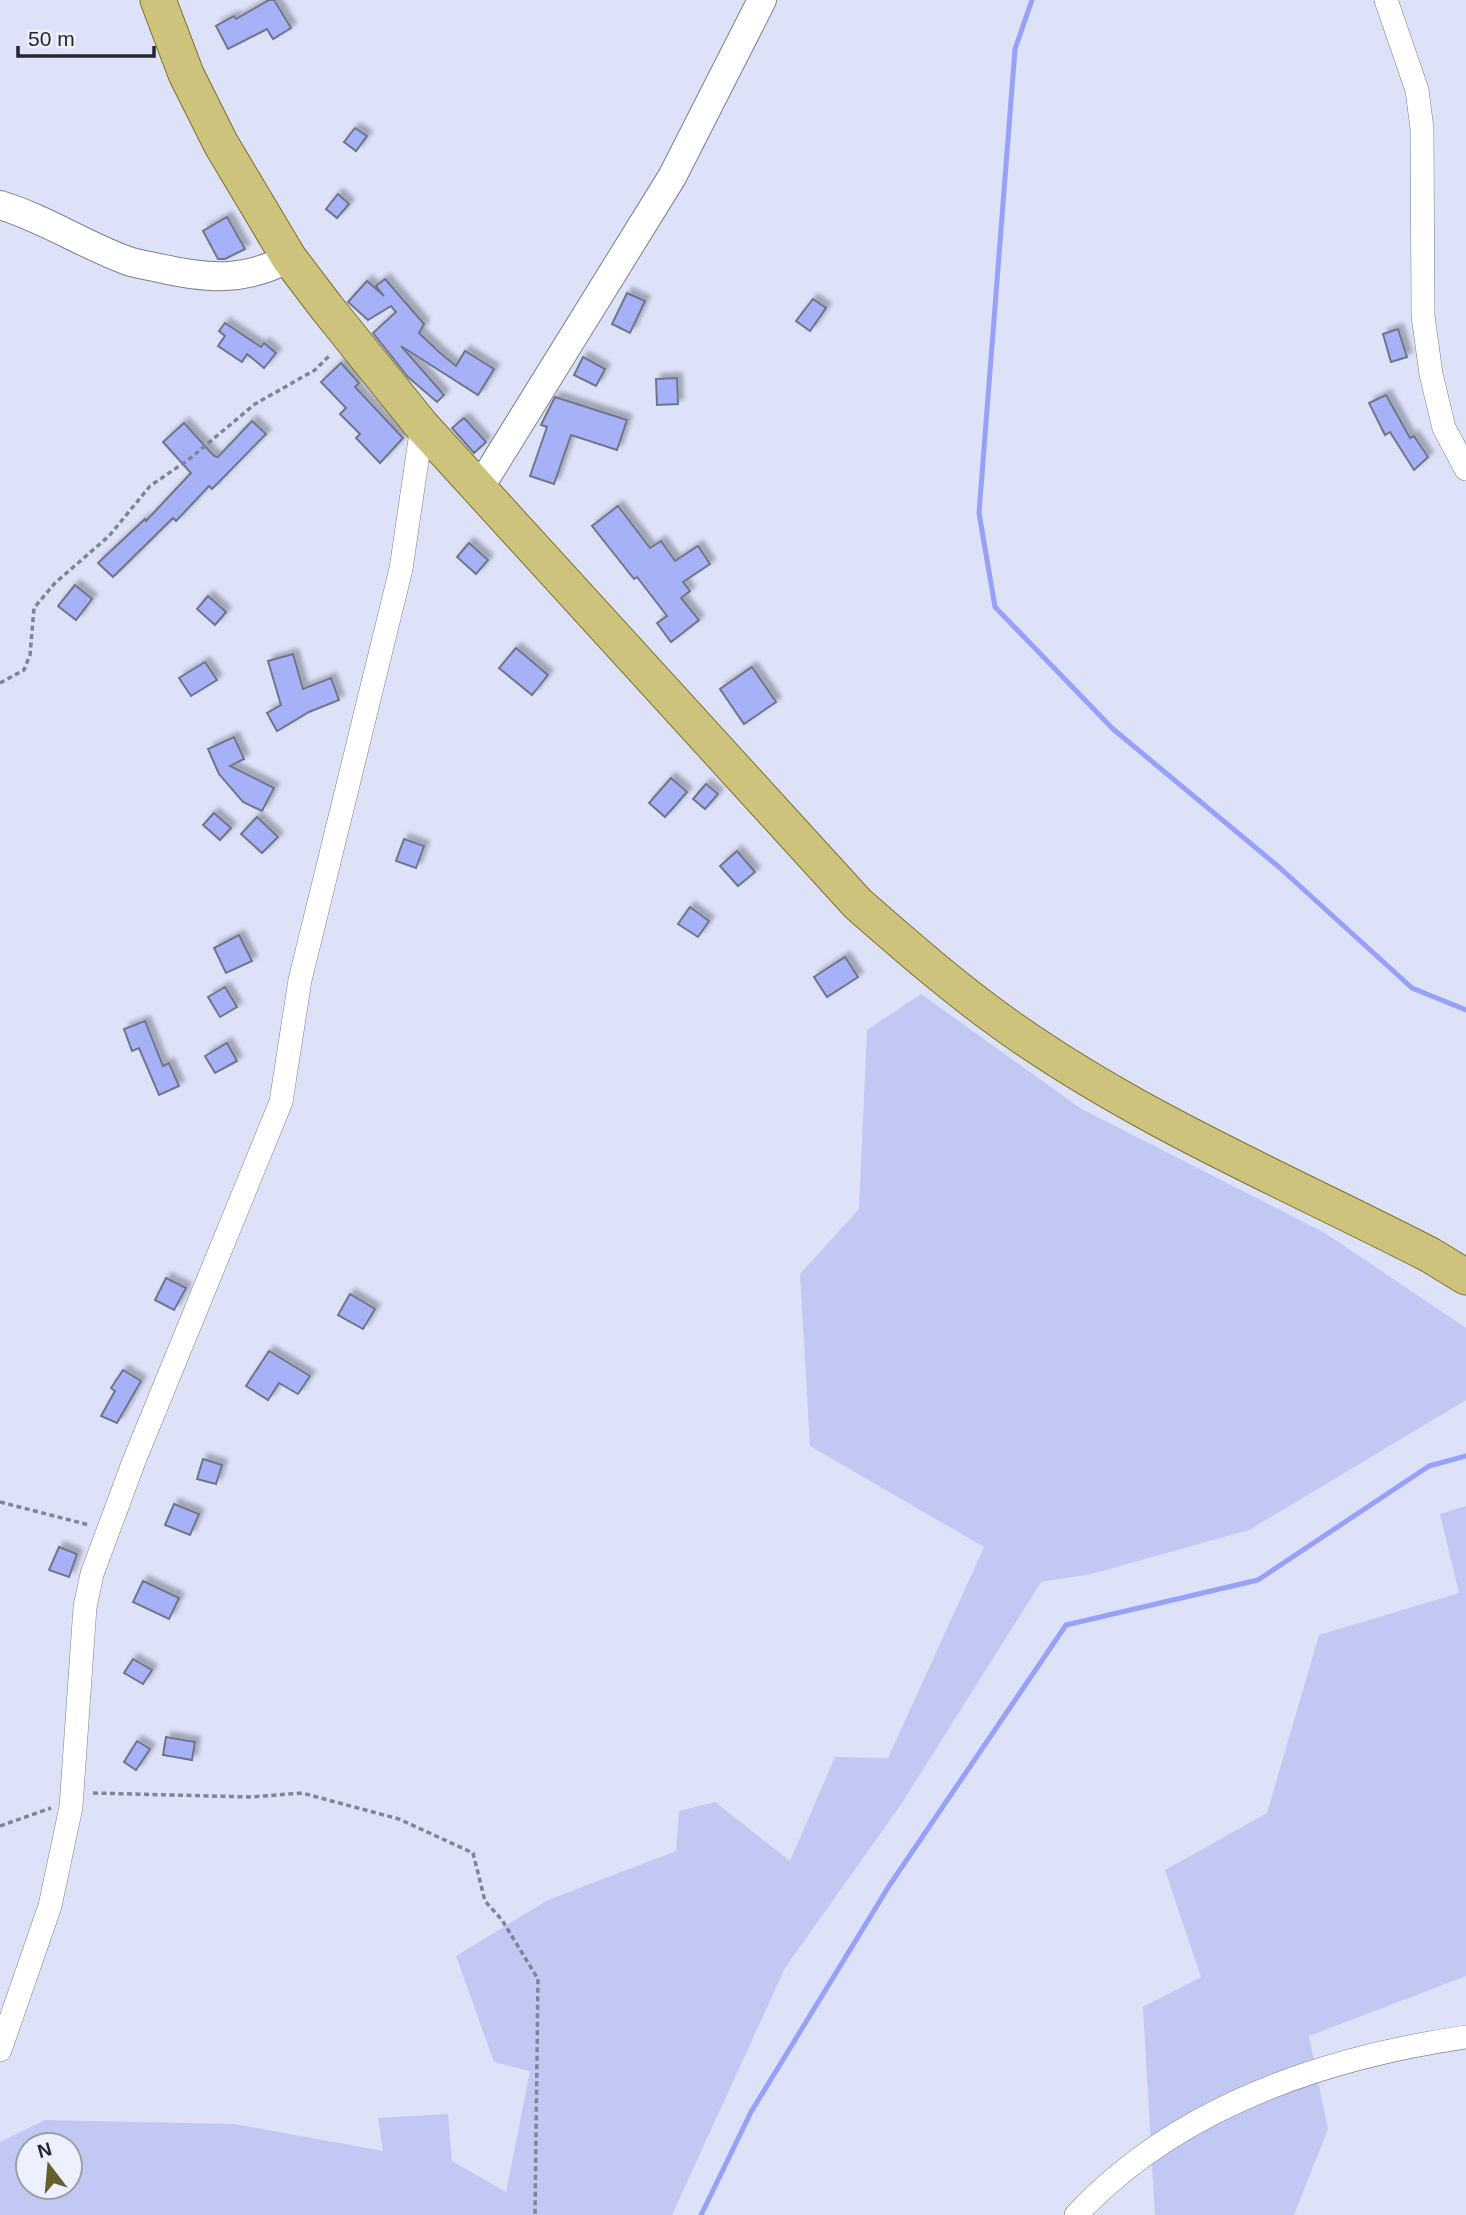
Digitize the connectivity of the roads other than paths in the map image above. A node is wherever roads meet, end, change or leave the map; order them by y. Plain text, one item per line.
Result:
1 (158, 0) edge
2 (762, 0) edge
3 (1386, 0) edge
4 (0, 205) edge
5 (289, 258) junction
6 (422, 426) junction
7 (1466, 469) edge
8 (480, 487) junction
9 (1466, 1277) edge
10 (1466, 2037) edge
11 (0, 2050) edge
12 (1076, 2215) edge

1 - 5 main road
2 - 8 street
3 - 7 street
4 - 5 street
5 - 6 main road
6 - 8 main road
6 - 11 street
8 - 9 main road
10 - 12 street

